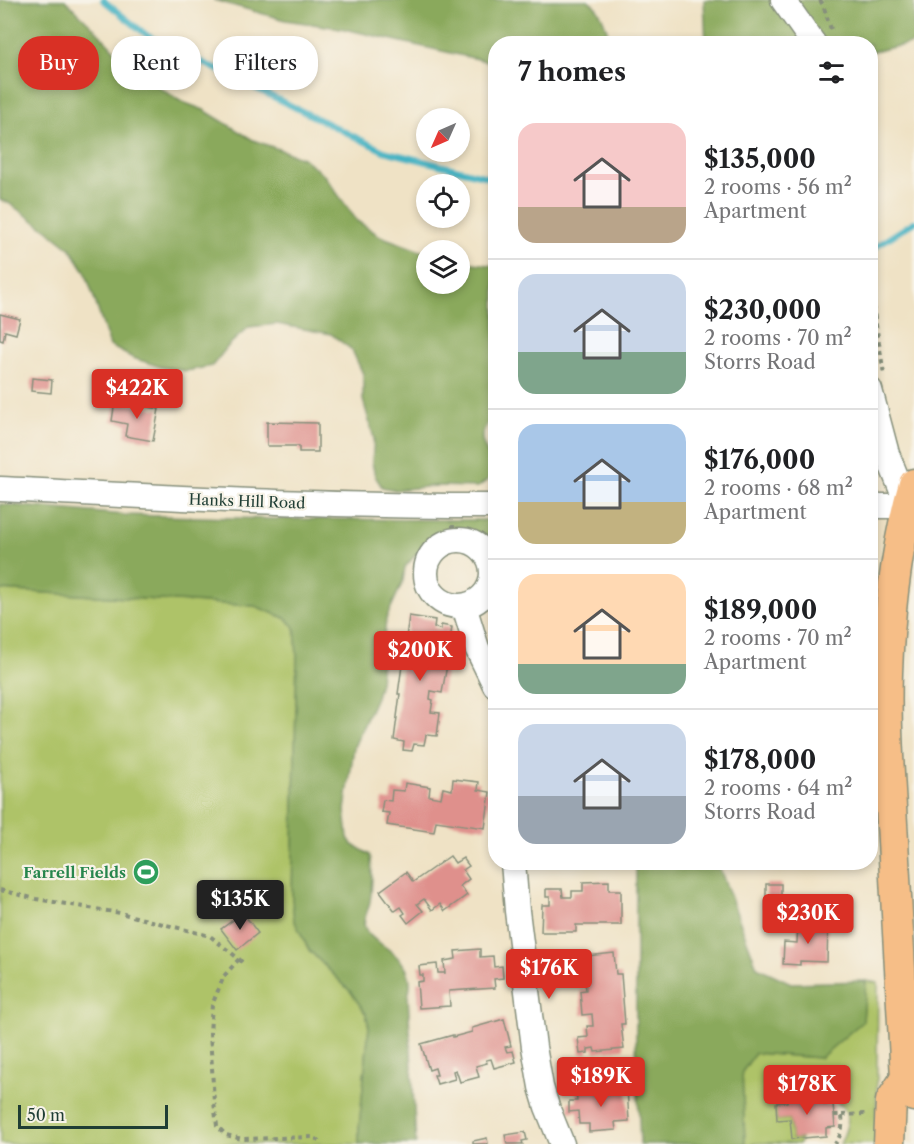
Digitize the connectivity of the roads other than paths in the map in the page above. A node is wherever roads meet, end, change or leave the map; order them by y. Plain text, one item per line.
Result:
1 (783, 0) edge
2 (821, 36) edge
3 (878, 420) edge
4 (0, 489) edge
5 (911, 495) edge
6 (878, 504) edge
7 (488, 506) edge
8 (464, 606) dead end
9 (488, 671) edge
10 (514, 870) edge
11 (910, 1087) edge
12 (562, 1144) edge
13 (890, 1144) edge

1 - 2 street
3 - 5 street
4 - 7 street, Hanks Hill Road
5 - 6 street
5 - 11 main road
8 - 9 street
10 - 12 street
11 - 13 main road

